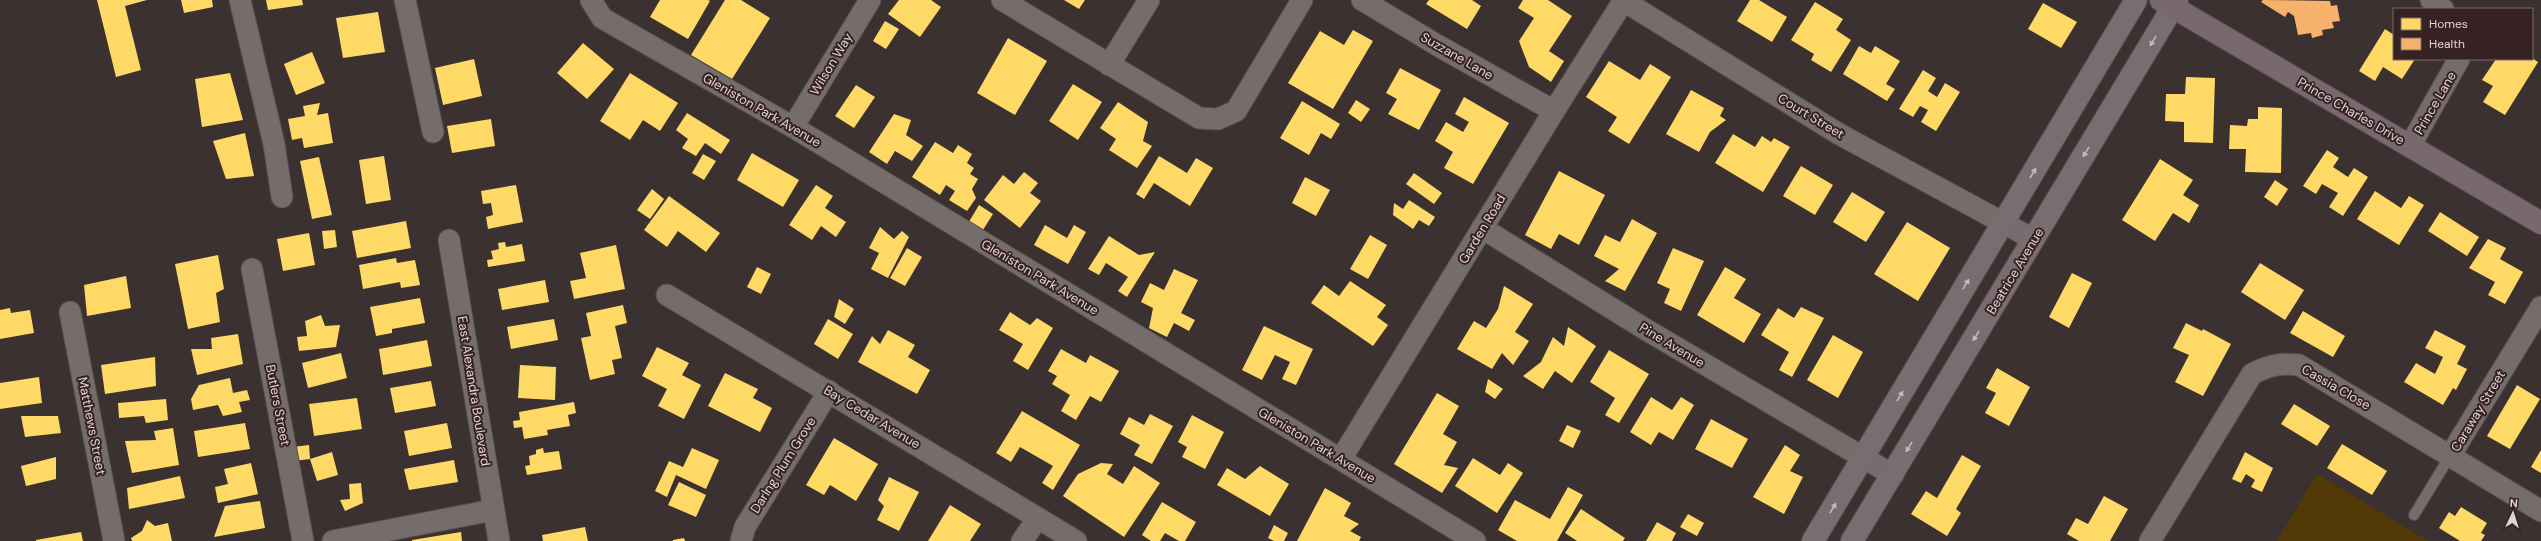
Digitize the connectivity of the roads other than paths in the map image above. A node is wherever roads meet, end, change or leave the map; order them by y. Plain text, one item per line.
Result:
1 (240, 0) edge
2 (405, 0) edge
3 (591, 0) edge
4 (870, 0) edge
5 (1002, 0) edge
6 (1149, 0) edge
7 (1302, 0) edge
8 (1362, 0) edge
9 (1624, 0) edge
10 (2136, 0) edge
11 (2170, 2) edge
12 (2457, 60) edge
13 (1109, 66) junction
14 (1554, 111) junction
15 (793, 128) junction
16 (433, 132) dead end
17 (2410, 146) junction
18 (282, 198) dead end
19 (2002, 223) junction
20 (2541, 223) edge
21 (1482, 228) junction
22 (449, 240) dead end
23 (2034, 240) junction
24 (252, 269) dead end
25 (667, 295) dead end
26 (2541, 307) edge
27 (70, 312) dead end
28 (829, 391) junction
29 (2450, 456) junction
30 (1863, 458) junction
31 (1342, 459) junction
32 (1892, 475) junction
33 (493, 510) junction
34 (2541, 511) edge
35 (2414, 515) dead end
36 (1038, 518) junction
37 (114, 541) edge
38 (303, 541) edge
39 (333, 541) edge
40 (499, 541) edge
41 (741, 541) edge
42 (1022, 541) edge
43 (1076, 541) edge
44 (1475, 541) edge
45 (1813, 541) edge
46 (1852, 541) edge
47 (2150, 541) edge

1 - 18 street
2 - 16 street
3 - 15 street, Gleniston Park Avenue
4 - 15 street, Wilson Way
5 - 13 street
6 - 13 street
7 - 13 street
8 - 14 street, Suzzane Lane
9 - 14 street, Garden Road
9 - 19 street, Court Street
19 -> 10 main road
11 - 17 highway, Prince Charles Drive
11 -> 23 main road, Beatrice Avenue
12 - 17 street, Prince Lane
14 - 21 street, Garden Road
15 - 31 street, Gleniston Park Avenue
17 - 20 highway, Prince Charles Drive
19 - 23 street, Court Street
30 -> 19 main road
21 - 30 street, Pine Avenue
21 - 31 street, Garden Road
22 - 33 street, East Alexandra Boulevard
23 -> 32 main road, Beatrice Avenue
24 - 38 street, Butlers Street
25 - 28 street, Bay Cedar Avenue
26 - 29 street, Caraway Street
27 - 37 street, Matthews Street
28 - 36 street, Bay Cedar Avenue
28 - 41 street, Darlng Plum Grove
29 - 34 street, Cassia Close
29 - 35 lane, Caraway Street
29 - 47 street, Cassia Close
30 - 32 street, Pine Avenue
45 -> 30 main road
31 - 44 street, Gleniston Park Avenue
32 - 46 main road, Beatrice Avenue
33 - 39 street
33 - 40 street, East Alexandra Boulevard
36 - 42 street
36 - 43 street, Bay Cedar Avenue

